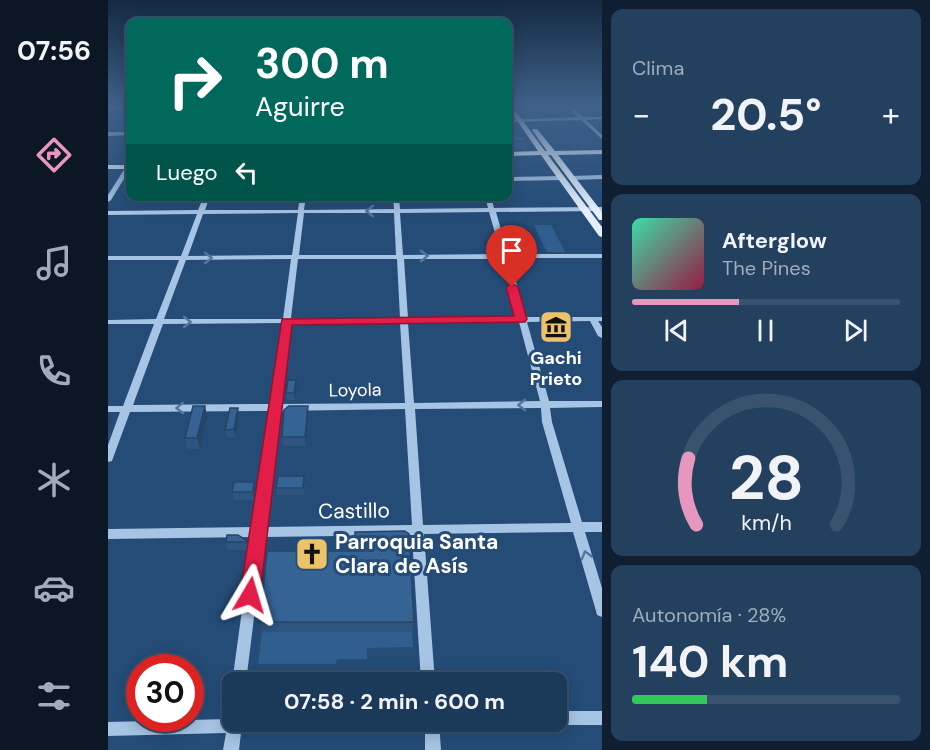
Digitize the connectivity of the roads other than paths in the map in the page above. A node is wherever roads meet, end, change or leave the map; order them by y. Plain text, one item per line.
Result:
1 (534, 141) edge
2 (544, 141) edge
3 (602, 152) edge
4 (543, 153) junction
5 (553, 153) junction
6 (512, 154) edge
7 (126, 166) edge
8 (108, 167) edge
9 (126, 172) edge
10 (602, 177) edge
11 (566, 178) junction
12 (512, 179) edge
13 (108, 200) edge
14 (205, 201) edge
15 (302, 201) edge
16 (396, 201) edge
17 (489, 201) edge
18 (584, 209) junction
19 (598, 209) edge
20 (491, 210) junction
21 (301, 211) junction
22 (396, 211) junction
23 (201, 212) junction
24 (108, 213) edge
25 (602, 218) edge
26 (602, 234) edge
27 (503, 256) junction
28 (602, 256) edge
29 (295, 257) junction
30 (399, 257) junction
31 (108, 258) edge
32 (183, 258) junction
33 (521, 319) junction
34 (597, 319) edge
35 (404, 320) junction
36 (108, 322) edge
37 (159, 322) junction
38 (286, 322) junction
39 (602, 336) edge
40 (602, 404) edge
41 (411, 405) junction
42 (545, 405) junction
43 (276, 407) junction
44 (108, 409) edge
45 (126, 409) junction
46 (108, 458) edge
47 (578, 527) junction
48 (602, 527) edge
49 (418, 530) junction
50 (258, 533) junction
51 (108, 534) edge
52 (602, 611) edge
53 (240, 672) edge
54 (427, 672) edge
55 (567, 718) edge
56 (602, 718) edge
57 (222, 724) edge
58 (108, 729) edge
59 (233, 732) edge
60 (432, 732) edge
61 (231, 750) edge
62 (433, 750) edge

1 - 4 main road
2 - 5 main road
3 - 5 main road
4 - 5 main road
4 - 6 main road
4 - 11 main road
5 - 11 main road
7 - 8 main road
9 - 13 street
10 - 11 street
11 - 12 street
11 - 18 main road
11 - 19 main road
14 - 23 street
15 - 21 street
16 - 22 street
17 - 20 street
18 - 19 street
18 - 20 street
18 - 26 main road
19 - 25 main road
20 - 22 street
20 - 27 street
22 -> 21 street
21 - 23 street
21 - 29 street
22 - 30 street
23 - 24 street
23 - 32 street
27 - 28 street
30 -> 27 street
27 - 33 street
29 - 30 street
32 -> 29 street
29 - 38 street
30 - 35 street
31 - 32 street
32 - 37 street
33 - 34 street
33 - 35 street
33 - 42 street
34 - 39 street
35 - 38 street
35 - 41 street
36 - 37 street
37 -> 38 street
37 - 45 street
38 - 43 street
40 - 42 street, Loyola
42 -> 41 street, Loyola
41 - 43 street, Loyola
41 - 49 street
42 - 47 street
43 -> 45 street, Loyola
43 - 50 street
44 - 45 street, Loyola
45 - 46 street
47 - 48 street, Castillo
47 - 49 street, Castillo
52 -> 47 street
49 - 50 street, Castillo
49 - 54 street
50 - 51 street, Castillo
50 - 53 street
55 - 56 street
57 - 58 street
59 - 61 street
60 - 62 street

